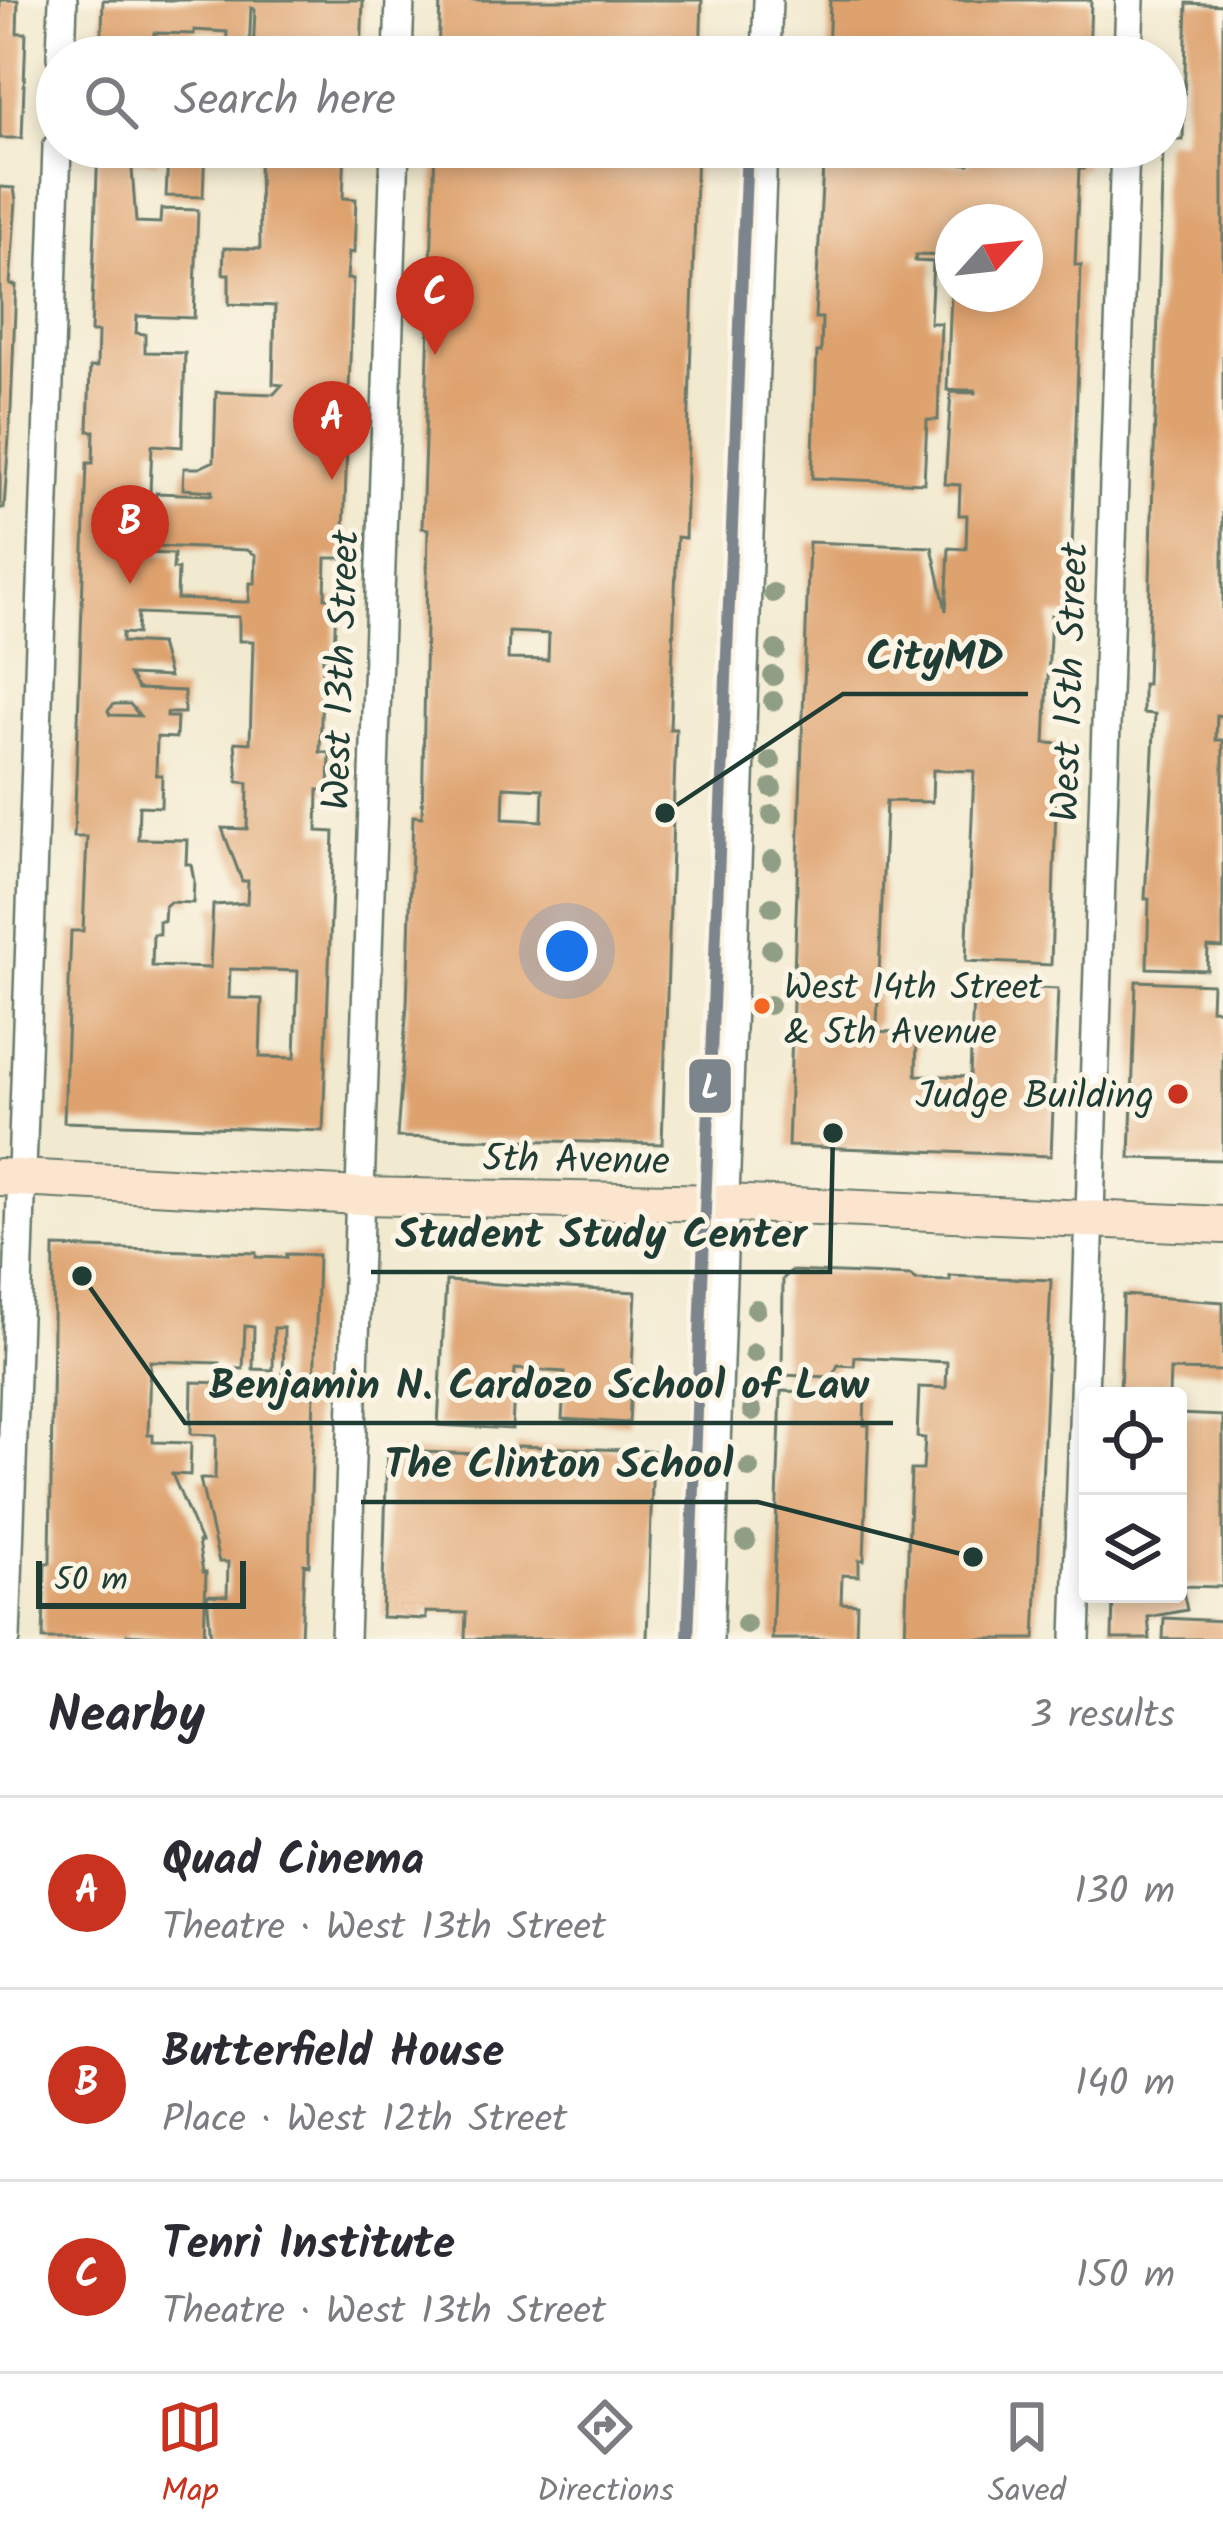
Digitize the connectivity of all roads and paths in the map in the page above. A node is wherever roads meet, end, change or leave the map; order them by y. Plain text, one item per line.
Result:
1 (63, 0) edge
2 (400, 0) edge
3 (768, 0) edge
4 (1130, 0) edge
5 (62, 36) edge
6 (399, 36) edge
7 (767, 36) edge
8 (1129, 36) edge
9 (56, 168) edge
10 (394, 168) edge
11 (762, 168) edge
12 (1124, 168) edge
13 (11, 1178) edge
14 (360, 1196) junction
15 (724, 1203) junction
16 (1089, 1220) junction
17 (1223, 1225) edge
18 (6, 1639) edge
19 (345, 1639) edge
20 (709, 1639) edge
21 (1076, 1639) edge

1 - 5 street
2 - 6 street
3 - 7 street
4 - 8 street
9 - 13 street
10 - 14 street, West 13th Street
11 - 15 street
12 - 16 street, West 15th Street
13 - 14 main road, 5th Avenue
13 - 18 street
14 - 15 main road, 5th Avenue
14 - 19 street, West 13th Street
15 - 16 main road, 5th Avenue
15 - 20 street
16 - 17 main road, 5th Avenue
16 - 21 street, West 15th Street

